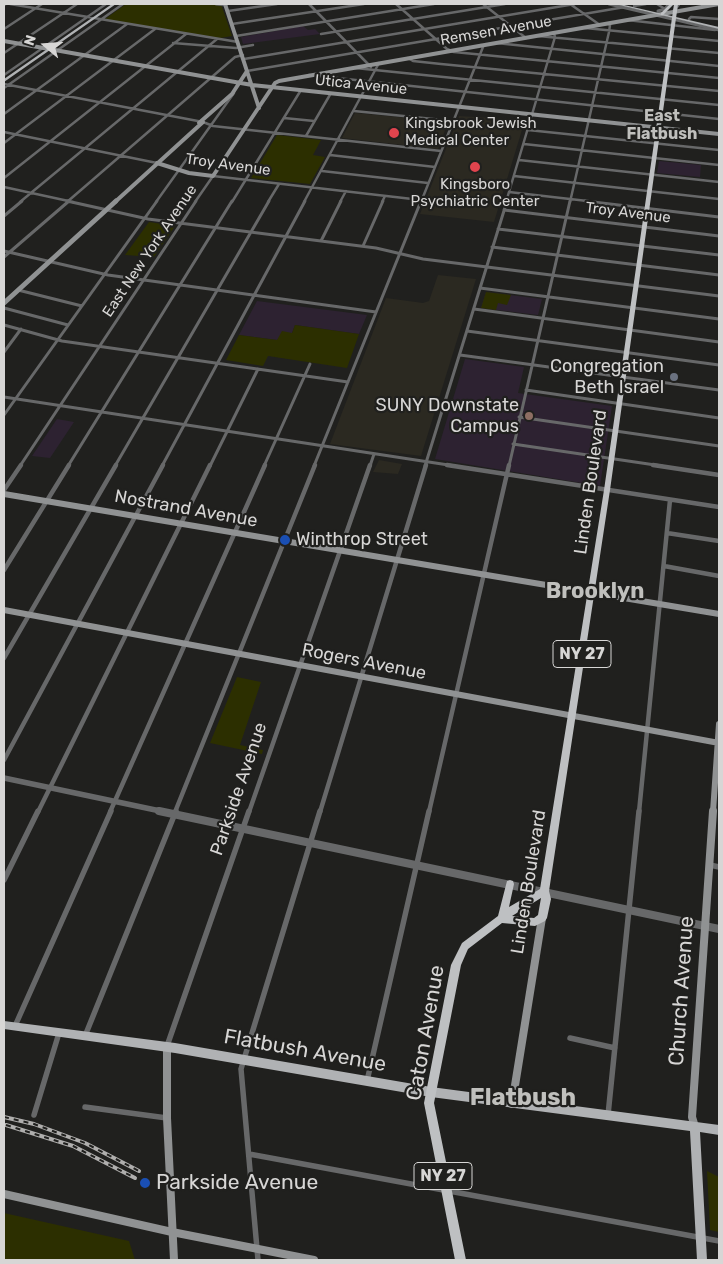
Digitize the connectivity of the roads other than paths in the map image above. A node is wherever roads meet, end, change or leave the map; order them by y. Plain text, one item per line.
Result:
1 (10, 4) edge
2 (42, 4) edge
3 (77, 4) edge
4 (106, 4) edge
5 (114, 4) edge
6 (123, 4) edge
7 (216, 4) edge
8 (277, 4) edge
9 (309, 4) edge
10 (364, 4) edge
11 (396, 4) edge
12 (434, 4) edge
13 (483, 4) edge
14 (505, 4) edge
15 (571, 4) edge
16 (575, 4) edge
17 (609, 4) edge
18 (617, 4) edge
19 (646, 4) edge
20 (657, 4) edge
21 (671, 4) edge
22 (678, 4) edge
23 (719, 4) edge
24 (226, 5) edge
25 (628, 6) edge
26 (709, 6) junction
27 (487, 7) junction
28 (36, 8) junction
29 (719, 8) edge
30 (402, 9) junction
31 (228, 11) junction
32 (317, 11) junction
33 (63, 13) junction
34 (662, 13) junction
35 (584, 14) junction
36 (499, 16) junction
37 (673, 16) junction
38 (87, 17) junction
39 (94, 18) junction
40 (101, 19) junction
41 (413, 19) junction
42 (719, 19) edge
43 (627, 20) junction
44 (326, 21) junction
45 (693, 21) junction
46 (127, 24) junction
47 (232, 24) junction
48 (608, 24) junction
49 (600, 25) junction
50 (672, 26) junction
51 (511, 27) junction
52 (700, 27) junction
53 (155, 28) junction
54 (585, 28) junction
55 (4, 29) edge
56 (424, 29) junction
57 (718, 29) edge
58 (336, 31) junction
59 (609, 31) junction
60 (554, 33) junction
61 (186, 34) junction
62 (321, 34) dead end
63 (236, 36) junction
64 (538, 36) junction
65 (670, 37) junction
66 (526, 38) junction
67 (555, 38) junction
68 (217, 39) junction
69 (436, 39) junction
70 (222, 40) junction
71 (4, 41) edge
72 (719, 41) edge
73 (238, 42) junction
74 (347, 42) junction
75 (18, 43) junction
76 (496, 43) junction
77 (606, 43) junction
78 (173, 44) junction
79 (253, 45) dead end
80 (208, 46) junction
81 (481, 46) junction
82 (240, 47) junction
83 (43, 48) junction
84 (668, 48) junction
85 (49, 49) junction
86 (57, 50) junction
87 (551, 50) junction
88 (450, 51) junction
89 (4, 53) edge
90 (358, 53) junction
91 (719, 53) edge
92 (603, 54) junction
93 (84, 55) junction
94 (480, 55) junction
95 (243, 57) junction
96 (408, 58) junction
97 (113, 60) junction
98 (667, 60) junction
99 (548, 61) junction
100 (379, 63) junction
101 (369, 65) junction
102 (144, 66) junction
103 (601, 66) junction
104 (719, 66) edge
105 (475, 67) junction
106 (351, 68) junction
107 (375, 70) junction
108 (247, 71) junction
109 (177, 72) junction
110 (665, 73) junction
111 (544, 74) junction
112 (4, 75) edge
113 (309, 75) junction
114 (210, 78) junction
115 (719, 78) edge
116 (598, 79) junction
117 (470, 80) junction
118 (277, 81) joint
119 (4, 82) edge
120 (240, 83) junction
121 (369, 83) junction
122 (9, 84) junction
123 (252, 85) junction
124 (663, 86) junction
125 (272, 87) junction
126 (540, 87) junction
127 (4, 88) edge
128 (37, 90) junction
129 (301, 90) junction
130 (719, 91) edge
131 (234, 92) junction
132 (595, 92) junction
133 (465, 93) junction
134 (331, 94) junction
135 (66, 96) junction
136 (361, 97) junction
137 (661, 99) junction
138 (536, 100) junction
139 (100, 102) junction
140 (719, 105) edge
141 (592, 106) junction
142 (459, 107) junction
143 (134, 108) junction
144 (259, 108) junction
145 (354, 111) junction
146 (660, 112) junction
147 (4, 114) edge
148 (531, 114) junction
149 (168, 115) junction
150 (284, 118) junction
151 (719, 119) edge
152 (588, 120) junction
153 (314, 121) junction
154 (203, 122) junction
155 (453, 122) junction
156 (210, 125) junction
157 (657, 128) junction
158 (244, 129) junction
159 (528, 130) junction
160 (4, 132) edge
161 (275, 133) junction
162 (15, 134) junction
163 (719, 134) edge
164 (306, 136) junction
165 (585, 136) junction
166 (338, 140) junction
167 (50, 141) junction
168 (4, 143) edge
169 (655, 143) junction
170 (524, 144) junction
171 (85, 148) junction
172 (581, 150) junction
173 (719, 150) edge
174 (441, 151) junction
175 (330, 155) junction
176 (121, 156) junction
177 (653, 158) junction
178 (519, 160) junction
179 (157, 163) junction
180 (719, 165) edge
181 (578, 166) junction
182 (435, 167) junction
183 (179, 170) junction
184 (322, 171) junction
185 (651, 174) junction
186 (213, 176) junction
187 (514, 176) junction
188 (4, 178) edge
189 (246, 180) junction
190 (719, 182) edge
191 (428, 183) junction
192 (574, 183) junction
193 (279, 184) junction
194 (4, 187) edge
195 (312, 188) junction
196 (649, 191) junction
197 (346, 192) junction
198 (509, 192) junction
199 (31, 193) junction
200 (385, 196) junction
201 (719, 199) edge
202 (421, 200) junction
203 (570, 200) junction
204 (68, 201) junction
205 (646, 208) junction
206 (106, 210) junction
207 (504, 210) junction
208 (4, 216) edge
209 (719, 217) edge
210 (144, 218) junction
211 (566, 218) junction
212 (181, 224) junction
213 (644, 227) junction
214 (217, 228) junction
215 (498, 229) junction
216 (251, 232) junction
217 (562, 236) junction
218 (719, 236) edge
219 (286, 237) junction
220 (321, 241) junction
221 (363, 246) junction
222 (641, 246) junction
223 (492, 247) junction
224 (4, 251) edge
225 (10, 252) junction
226 (400, 254) junction
227 (558, 255) junction
228 (719, 255) edge
229 (4, 257) edge
230 (49, 262) junction
231 (638, 265) junction
232 (486, 267) junction
233 (104, 275) junction
234 (719, 275) edge
235 (552, 276) junction
236 (143, 281) junction
237 (181, 286) junction
238 (636, 286) junction
239 (480, 288) junction
240 (18, 290) junction
241 (217, 291) junction
242 (254, 296) junction
243 (719, 296) edge
244 (548, 297) junction
245 (4, 303) edge
246 (82, 306) junction
247 (4, 308) edge
248 (632, 308) junction
249 (474, 309) junction
250 (376, 312) junction
251 (543, 318) junction
252 (719, 319) edge
253 (4, 325) edge
254 (68, 325) junction
255 (21, 329) junction
256 (630, 330) junction
257 (467, 332) junction
258 (58, 339) junction
259 (538, 341) junction
260 (719, 342) edge
261 (100, 346) junction
262 (4, 352) edge
263 (140, 352) junction
264 (626, 353) junction
265 (460, 355) junction
266 (178, 357) junction
267 (218, 363) junction
268 (310, 364) dead end
269 (532, 365) junction
270 (719, 365) edge
271 (258, 369) junction
272 (304, 376) junction
273 (623, 377) junction
274 (348, 382) junction
275 (526, 390) junction
276 (719, 390) edge
277 (4, 397) edge
278 (16, 399) junction
279 (619, 404) junction
280 (60, 406) junction
281 (102, 412) junction
282 (4, 415) edge
283 (519, 417) junction
284 (719, 418) edge
285 (143, 419) junction
286 (184, 425) junction
287 (226, 431) junction
288 (615, 431) junction
289 (277, 439) junction
290 (513, 444) junction
291 (322, 446) junction
292 (719, 446) edge
293 (374, 454) junction
294 (612, 459) junction
295 (427, 462) junction
296 (507, 474) junction
297 (719, 475) edge
298 (4, 490) edge
299 (607, 490) junction
300 (4, 494) edge
301 (670, 500) junction
302 (47, 501) junction
303 (719, 507) edge
304 (91, 508) junction
305 (135, 516) junction
306 (181, 524) junction
307 (236, 533) junction
308 (667, 533) junction
309 (285, 541) junction
310 (719, 541) edge
311 (340, 551) junction
312 (397, 560) junction
313 (664, 566) junction
314 (4, 570) edge
315 (484, 575) junction
316 (719, 576) edge
317 (591, 593) junction
318 (660, 604) junction
319 (4, 610) edge
320 (719, 614) edge
321 (29, 615) junction
322 (77, 624) junction
323 (126, 633) junction
324 (186, 644) junction
325 (239, 654) junction
326 (4, 658) edge
327 (300, 665) junction
328 (361, 676) junction
329 (457, 694) junction
330 (572, 716) junction
331 (719, 724) edge
332 (647, 730) junction
333 (719, 743) edge
334 (4, 760) edge
335 (718, 766) edge
336 (4, 778) edge
337 (50, 788) junction
338 (116, 802) junction
339 (175, 814) junction
340 (242, 828) junction
341 (310, 842) junction
342 (417, 865) junction
343 (710, 865) junction
344 (719, 867) edge
345 (4, 880) edge
346 (510, 884) junction
347 (544, 892) junction
348 (629, 909) junction
349 (542, 918) junction
350 (501, 919) junction
351 (705, 926) junction
352 (719, 929) edge
353 (4, 1025) edge
354 (15, 1026) junction
355 (59, 1033) junction
356 (85, 1037) junction
357 (570, 1038) dead end
358 (167, 1047) junction
359 (614, 1048) junction
360 (243, 1060) junction
361 (367, 1081) junction
362 (431, 1092) junction
363 (512, 1104) junction
364 (85, 1107) dead end
365 (34, 1115) dead end
366 (608, 1116) junction
367 (167, 1118) junction
368 (695, 1127) junction
369 (719, 1130) edge
370 (249, 1154) junction
371 (446, 1190) junction
372 (4, 1194) edge
373 (172, 1232) junction
374 (701, 1238) junction
375 (719, 1241) edge
376 (257, 1249) junction
377 (174, 1260) edge
378 (258, 1260) edge
379 (314, 1260) edge
380 (460, 1260) edge
381 (702, 1260) edge

1 - 28 street
2 - 28 street
3 - 33 street
4 - 38 street
5 - 39 main road
6 - 40 street
7 - 24 street
8 - 31 street
9 - 32 street
10 - 32 street
11 - 30 street
12 - 30 street
13 - 27 street
14 - 27 street
15 - 16 street
15 - 35 street
15 - 36 street
17 - 25 street
18 - 25 main road
19 - 25 street
20 - 34 street
21 - 34 highway
21 - 37 highway, Linden Boulevard / NY 27
22 - 37 highway, Linden Boulevard / NY 27
23 - 26 main road
24 - 31 main road
25 - 34 main road
25 - 34 street
25 - 35 street
26 - 29 main road
26 - 37 main road
27 - 36 street
27 - 41 street
28 - 33 street
28 - 55 street
30 - 41 street
30 - 44 street
31 - 47 main road
32 - 44 street
32 - 47 street
33 - 38 street
33 - 75 street
34 - 37 main road
34 - 43 main road, Remsen Avenue
35 - 49 street
35 - 51 street
36 - 51 street
36 - 56 street
37 - 45 main road
37 - 45 street
37 - 50 highway, Linden Boulevard / NY 27
37 - 52 street
38 - 39 street
38 - 83 street
39 - 40 street
39 - 85 main road
40 - 46 street
40 - 86 street
41 - 56 street
41 - 58 street
42 - 45 street
43 - 48 main road, Remsen Avenue
43 - 50 street
44 - 58 street
44 - 63 street
45 - 57 main road
46 - 53 street
46 - 93 street
47 - 63 main road
48 - 49 main road, Remsen Avenue
48 - 59 street
49 - 54 main road, Remsen Avenue
50 - 52 street
50 - 65 highway, Linden Boulevard / NY 27
51 - 66 street
51 - 69 street
52 - 57 street
53 - 61 street
53 - 97 street
54 - 59 street
54 - 60 main road, Remsen Avenue
56 - 69 street
56 - 74 street
58 - 62 street
58 - 74 street
59 - 65 street
59 - 77 street
60 - 64 main road, Remsen Avenue
60 - 67 street
61 - 68 street
61 - 78 street
63 - 70 street
63 - 73 main road
64 - 66 main road, Remsen Avenue
64 - 67 street
65 - 72 street
65 - 84 highway, Linden Boulevard / NY 27
66 - 76 main road, Remsen Avenue
67 - 77 street
67 - 87 street
68 - 70 street
68 - 80 street
69 - 88 street
69 - 90 street
70 - 73 street
71 - 75 main road, Utica Avenue
73 - 82 main road
74 - 90 street
74 - 95 street
75 - 83 main road, Utica Avenue
75 - 89 street
76 - 81 main road, Remsen Avenue
76 - 87 street
77 - 84 street
77 - 92 street
78 - 80 street
78 - 102 street
79 - 82 street
80 - 82 street
80 - 109 street
81 - 88 main road, Remsen Avenue
81 - 94 street
82 - 95 main road
83 - 85 main road, Utica Avenue
83 - 112 street
84 - 91 street
84 - 98 highway, Linden Boulevard / NY 27
85 - 86 main road, Utica Avenue
85 - 119 main road
86 - 93 main road, Utica Avenue
86 - 122 street
87 - 92 street
87 - 99 street
88 - 94 street
88 - 96 main road, Remsen Avenue
90 - 101 street
90 - 108 street
92 - 98 street
92 - 103 street
93 - 97 main road, Utica Avenue
93 - 128 street
94 - 99 street
94 - 105 street
95 - 108 main road
95 - 114 street
96 - 100 main road, Remsen Avenue
96 - 105 street
97 - 102 main road, Utica Avenue
97 - 135 street
98 - 104 street
98 - 110 highway, Linden Boulevard / NY 27
99 - 103 street
99 - 111 street
100 - 101 main road, Remsen Avenue
100 - 107 street
101 - 106 main road, Remsen Avenue
101 - 107 street
102 - 109 main road, Utica Avenue
102 - 139 street
103 - 110 street
103 - 116 street
105 - 111 street
105 - 117 street
106 - 107 street
106 - 113 main road, Remsen Avenue
107 - 117 street
107 - 121 street
108 - 120 main road
108 - 123 main road
109 - 114 main road, Utica Avenue
109 - 143 street
110 - 115 street
110 - 124 highway, Linden Boulevard / NY 27
111 - 116 street
111 - 126 street
113 - 118 main road, Remsen Avenue
113 - 121 street
114 - 120 main road, Utica Avenue
114 - 149 street
116 - 124 street
116 - 132 street
117 - 126 street
117 - 133 street
118 - 125 main road, East New York Avenue
119 - 122 street
120 - 123 main road, Utica Avenue
120 - 131 main road
121 - 133 street
121 - 136 street
122 - 127 street
122 - 128 street
123 - 125 main road, Utica Avenue
123 - 144 main road
124 - 130 street
124 - 137 highway, Linden Boulevard / NY 27
125 - 129 main road, Utica Avenue
125 - 144 main road, East New York Avenue
126 - 132 street
126 - 138 street
128 - 135 street
128 - 147 street
129 - 134 main road, Utica Avenue
129 - 150 street
131 - 154 main road
131 - 156 street
132 - 137 street
132 - 141 street
133 - 138 street
133 - 142 street
134 - 136 main road, Utica Avenue
134 - 153 street
135 - 139 street
135 - 162 street
136 - 142 main road, Utica Avenue
136 - 145 street
137 - 140 street
137 - 146 highway, Linden Boulevard / NY 27
138 - 141 street
138 - 148 street
139 - 143 street
139 - 167 street
141 - 146 street
141 - 152 street
142 - 148 main road, Utica Avenue
142 - 155 street
143 - 149 street
143 - 171 street
144 - 158 main road, East New York Avenue
145 - 155 street
145 - 166 street
146 - 151 street
146 - 157 highway, Linden Boulevard / NY 27
148 - 152 main road, Utica Avenue
148 - 159 street
149 - 154 street
149 - 176 street
150 - 153 street
150 - 161 street
152 - 157 main road, Utica Avenue
152 - 165 street
153 - 164 street
154 - 156 street
154 - 179 main road
155 - 174 street
156 - 158 street
156 - 183 street
157 - 163 main road, Utica Avenue
157 - 169 highway, Linden Boulevard / NY 27
158 - 161 street
158 - 186 main road, East New York Avenue
159 - 165 street
159 - 170 street
160 - 162 street, Troy Avenue
161 - 164 street
161 - 189 street
162 - 167 street, Troy Avenue
162 - 168 street
164 - 166 street
165 - 169 street
165 - 172 street
166 - 174 street
166 - 175 street
167 - 171 street, Troy Avenue
167 - 188 street
169 - 173 street
169 - 177 highway, Linden Boulevard / NY 27
170 - 172 street
170 - 178 street
171 - 176 street, Troy Avenue
171 - 199 street
172 - 177 street
172 - 181 street
174 - 182 street
175 - 182 street
175 - 184 street
176 - 179 street, Troy Avenue
176 - 204 street
177 - 180 street
177 - 185 highway, Linden Boulevard / NY 27
178 - 181 street
178 - 187 street
179 - 183 main road, Troy Avenue
179 - 206 main road
181 - 185 street
181 - 192 street
182 - 191 street
183 - 186 main road, Troy Avenue
183 - 210 street
184 - 191 street
184 - 195 street
185 - 190 street
185 - 196 highway, Linden Boulevard / NY 27
186 - 189 street, Troy Avenue
186 - 212 street, East New York Avenue
187 - 192 street
187 - 198 street
189 - 193 street, Troy Avenue
189 - 214 street
191 - 202 street
192 - 196 street
192 - 203 street
193 - 195 street, Troy Avenue
193 - 216 street
194 - 199 street
195 - 197 street, Troy Avenue
195 - 219 street
196 - 201 street
196 - 205 highway, Linden Boulevard / NY 27
197 - 200 street, Troy Avenue
197 - 220 street
198 - 203 street
198 - 207 street
199 - 204 street
199 - 208 street
200 - 202 street, Troy Avenue
200 - 221 street
202 - 226 street
203 - 205 street
203 - 211 street
204 - 206 street
204 - 225 street
205 - 209 street
205 - 213 highway, Linden Boulevard / NY 27
206 - 210 street
206 - 230 main road
207 - 211 street, Troy Avenue
207 - 215 street
210 - 212 street
210 - 233 street
211 - 213 street, Troy Avenue
211 - 217 street
212 - 214 street
212 - 236 street, East New York Avenue
213 - 218 street, Troy Avenue
213 - 222 highway, Linden Boulevard / NY 27
214 - 216 street
214 - 237 street
215 - 217 street
215 - 223 street
216 - 219 street
216 - 241 street
217 - 222 street
217 - 227 street
219 - 220 street
219 - 242 street
220 - 221 street
221 - 226 street
222 - 228 street
222 - 231 highway, Linden Boulevard / NY 27
223 - 227 street
223 - 232 street
224 - 225 street
225 - 229 street
225 - 230 street
226 - 232 street
226 - 250 street
227 - 231 street
227 - 235 street
230 - 233 street
230 - 240 main road
231 - 234 street
231 - 238 highway, Linden Boulevard / NY 27
232 - 235 street
232 - 239 street
233 - 236 street
233 - 246 street
235 - 238 street
235 - 244 street
236 - 237 street
236 - 261 street, East New York Avenue
237 - 241 street
237 - 263 street
238 - 243 street
238 - 248 highway, Linden Boulevard / NY 27
239 - 244 street
239 - 249 street
240 - 245 main road
240 - 246 street
241 - 242 street
241 - 266 street
242 - 250 street
242 - 267 street
244 - 248 street
244 - 251 street
246 - 254 street
247 - 254 street
248 - 252 street
248 - 256 highway, Linden Boulevard / NY 27
249 - 251 street
249 - 257 street
250 - 274 street
251 - 256 street
251 - 259 street
253 - 255 street
254 - 258 street
255 - 258 street
255 - 262 street
256 - 260 street
256 - 264 highway, Linden Boulevard / NY 27
257 - 259 street
257 - 265 street
258 - 261 street
258 - 278 street
259 - 264 street
259 - 269 street
261 - 263 street
261 - 280 street, East New York Avenue
263 - 266 street
263 - 281 street
264 - 270 street
264 - 273 highway, Linden Boulevard / NY 27
265 - 269 street
265 - 295 street
266 - 267 street
266 - 285 street
267 - 271 street
267 - 286 street
268 - 272 street
269 - 273 street
269 - 275 street
271 - 272 street
271 - 287 street
272 - 274 street
272 - 289 street
273 - 276 street
273 - 279 highway, Linden Boulevard / NY 27
274 - 291 street
275 - 279 street
275 - 283 street
277 - 278 street
278 - 280 street
278 - 282 street
279 - 284 street
279 - 288 highway, Linden Boulevard / NY 27
280 - 281 street
280 - 298 street, East New York Avenue
281 - 285 street
281 - 302 street
283 - 288 street
283 - 290 street
285 - 286 street
285 - 304 street
286 - 287 street
286 - 305 street
287 - 289 street
287 - 306 street
288 - 292 street
288 - 294 highway, Linden Boulevard / NY 27
289 - 291 street
289 - 307 street
290 - 294 street
290 - 296 street
291 - 293 street
291 - 309 street
293 - 295 street
293 - 311 street, Parkside Avenue
294 - 297 street
294 - 299 highway, Linden Boulevard / NY 27
295 - 296 street
295 - 312 street
296 - 299 street
296 - 315 street
299 - 301 street
299 - 317 highway, Linden Boulevard / NY 27
300 - 302 main road, Nostrand Avenue
301 - 303 street
301 - 308 street
302 - 304 main road, Nostrand Avenue
302 - 314 street
304 - 305 main road, Nostrand Avenue
304 - 321 street
305 - 306 main road, Nostrand Avenue
305 - 322 street
306 - 307 main road, Nostrand Avenue
306 - 323 street
307 - 309 main road, Nostrand Avenue
307 - 324 street
308 - 310 street
308 - 313 street
309 - 311 main road, Nostrand Avenue
309 - 325 street
311 - 312 main road, Nostrand Avenue
311 - 327 street, Parkside Avenue
312 - 315 main road, Nostrand Avenue
312 - 328 street
313 - 316 street
313 - 318 street
315 - 317 main road, Nostrand Avenue
315 - 329 street
317 - 318 main road, Nostrand Avenue
317 - 330 highway, Linden Boulevard / NY 27
318 - 320 main road, Nostrand Avenue
318 - 332 street
319 - 321 main road, Rogers Avenue
321 - 322 main road, Rogers Avenue
321 - 326 street
322 - 323 main road, Rogers Avenue
322 - 334 street
323 - 324 main road, Rogers Avenue
323 - 337 street
324 - 325 main road, Rogers Avenue
324 - 338 street
325 - 327 main road, Rogers Avenue
325 - 339 street
327 - 328 main road, Rogers Avenue
327 - 340 street, Parkside Avenue
328 - 329 main road, Rogers Avenue
328 - 341 street
329 - 330 main road, Rogers Avenue
329 - 342 street
330 - 332 main road, Rogers Avenue
330 - 347 highway, Linden Boulevard / NY 27
331 - 333 main road, Church Avenue
332 - 333 main road, Rogers Avenue
332 - 348 street
333 - 335 main road, Church Avenue
335 - 343 main road, Church Avenue
336 - 337 street
337 - 338 street
337 - 345 street
338 - 339 street
338 - 354 street
339 - 340 street
339 - 356 street
340 - 341 street
340 - 358 street, Parkside Avenue
341 - 342 street
341 - 360 street
342 - 346 street
342 - 361 street
343 - 344 street
343 - 351 main road, Church Avenue
346 - 347 street
346 - 350 highway
347 - 348 street
347 - 349 highway, Linden Boulevard / NY 27
347 - 350 highway, Caton Avenue / NY 27
348 - 351 street
348 - 359 street
349 - 350 highway
349 - 363 main road, Linden Boulevard
350 - 362 highway, Caton Avenue / NY 27
351 - 352 street
351 - 368 main road, Church Avenue
353 - 354 main road, Flatbush Avenue
354 - 355 main road, Flatbush Avenue
355 - 356 main road, Flatbush Avenue
355 - 365 street
356 - 358 main road, Flatbush Avenue
357 - 359 street
358 - 360 main road, Flatbush Avenue
358 - 367 main road, Parkside Avenue
359 - 366 street
360 - 361 main road, Flatbush Avenue
360 - 370 street
361 - 362 main road, Flatbush Avenue
362 - 363 main road, Flatbush Avenue
362 - 371 highway, Caton Avenue / NY 27
363 - 366 main road, Flatbush Avenue
364 - 367 street
366 - 368 main road, Flatbush Avenue
367 - 373 main road, Parkside Avenue
368 - 369 main road, Flatbush Avenue
368 - 374 main road, Church Avenue
370 - 371 street
370 - 376 street
371 - 374 street
371 - 380 highway, Caton Avenue / NY 27
372 - 373 main road
373 - 376 main road
373 - 377 main road, Parkside Avenue
374 - 375 street
374 - 381 main road, Church Avenue
376 - 378 street
376 - 379 main road

